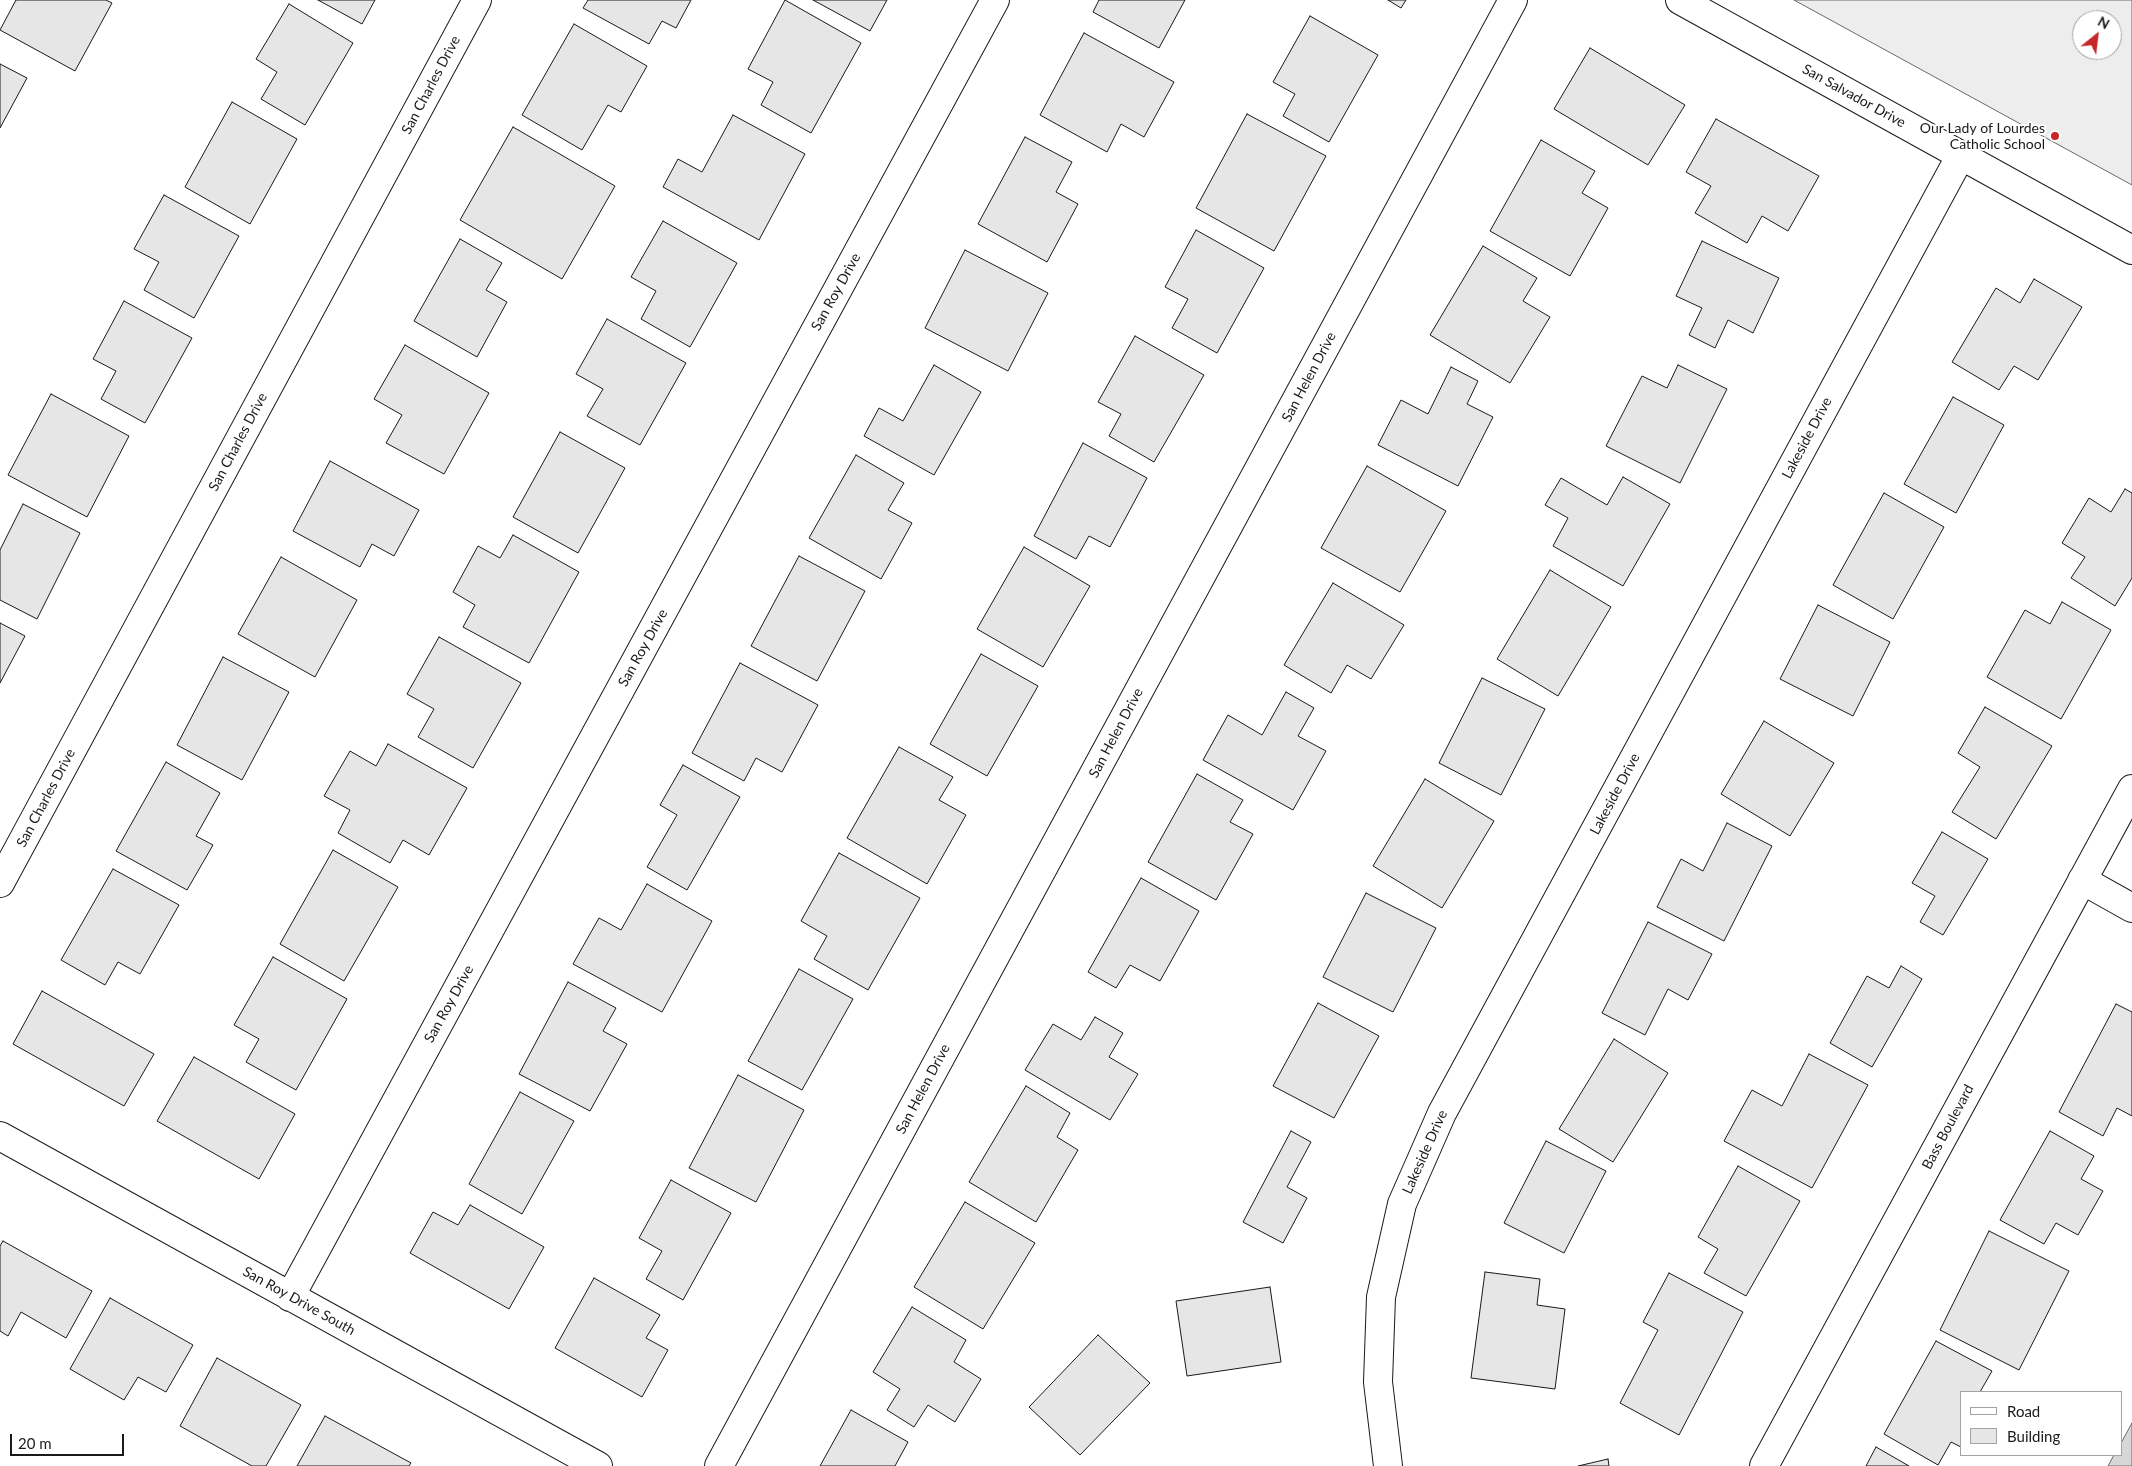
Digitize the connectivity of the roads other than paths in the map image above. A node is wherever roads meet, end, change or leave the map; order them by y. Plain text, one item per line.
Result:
1 (477, 0) edge
2 (995, 0) edge
3 (1513, 0) edge
4 (1680, 0) edge
5 (1961, 155) junction
6 (2132, 250) edge
7 (2132, 788) edge
8 (2082, 880) junction
9 (0, 883) edge
10 (2132, 908) edge
11 (0, 1136) edge
12 (290, 1297) junction
13 (598, 1466) edge
14 (719, 1466) edge
15 (1388, 1466) edge
16 (1764, 1466) edge

1 - 9 street, San Charles Drive
2 - 12 street, San Roy Drive
3 - 14 street, San Helen Drive
4 - 5 street, San Salvador Drive
5 - 6 street, San Salvador Drive
5 - 15 street, Lakeside Drive
7 - 8 street, Bass Boulevard
8 - 10 street
8 - 16 street, Bass Boulevard
11 - 12 street, San Roy Drive South
12 - 13 street, San Roy Drive South

